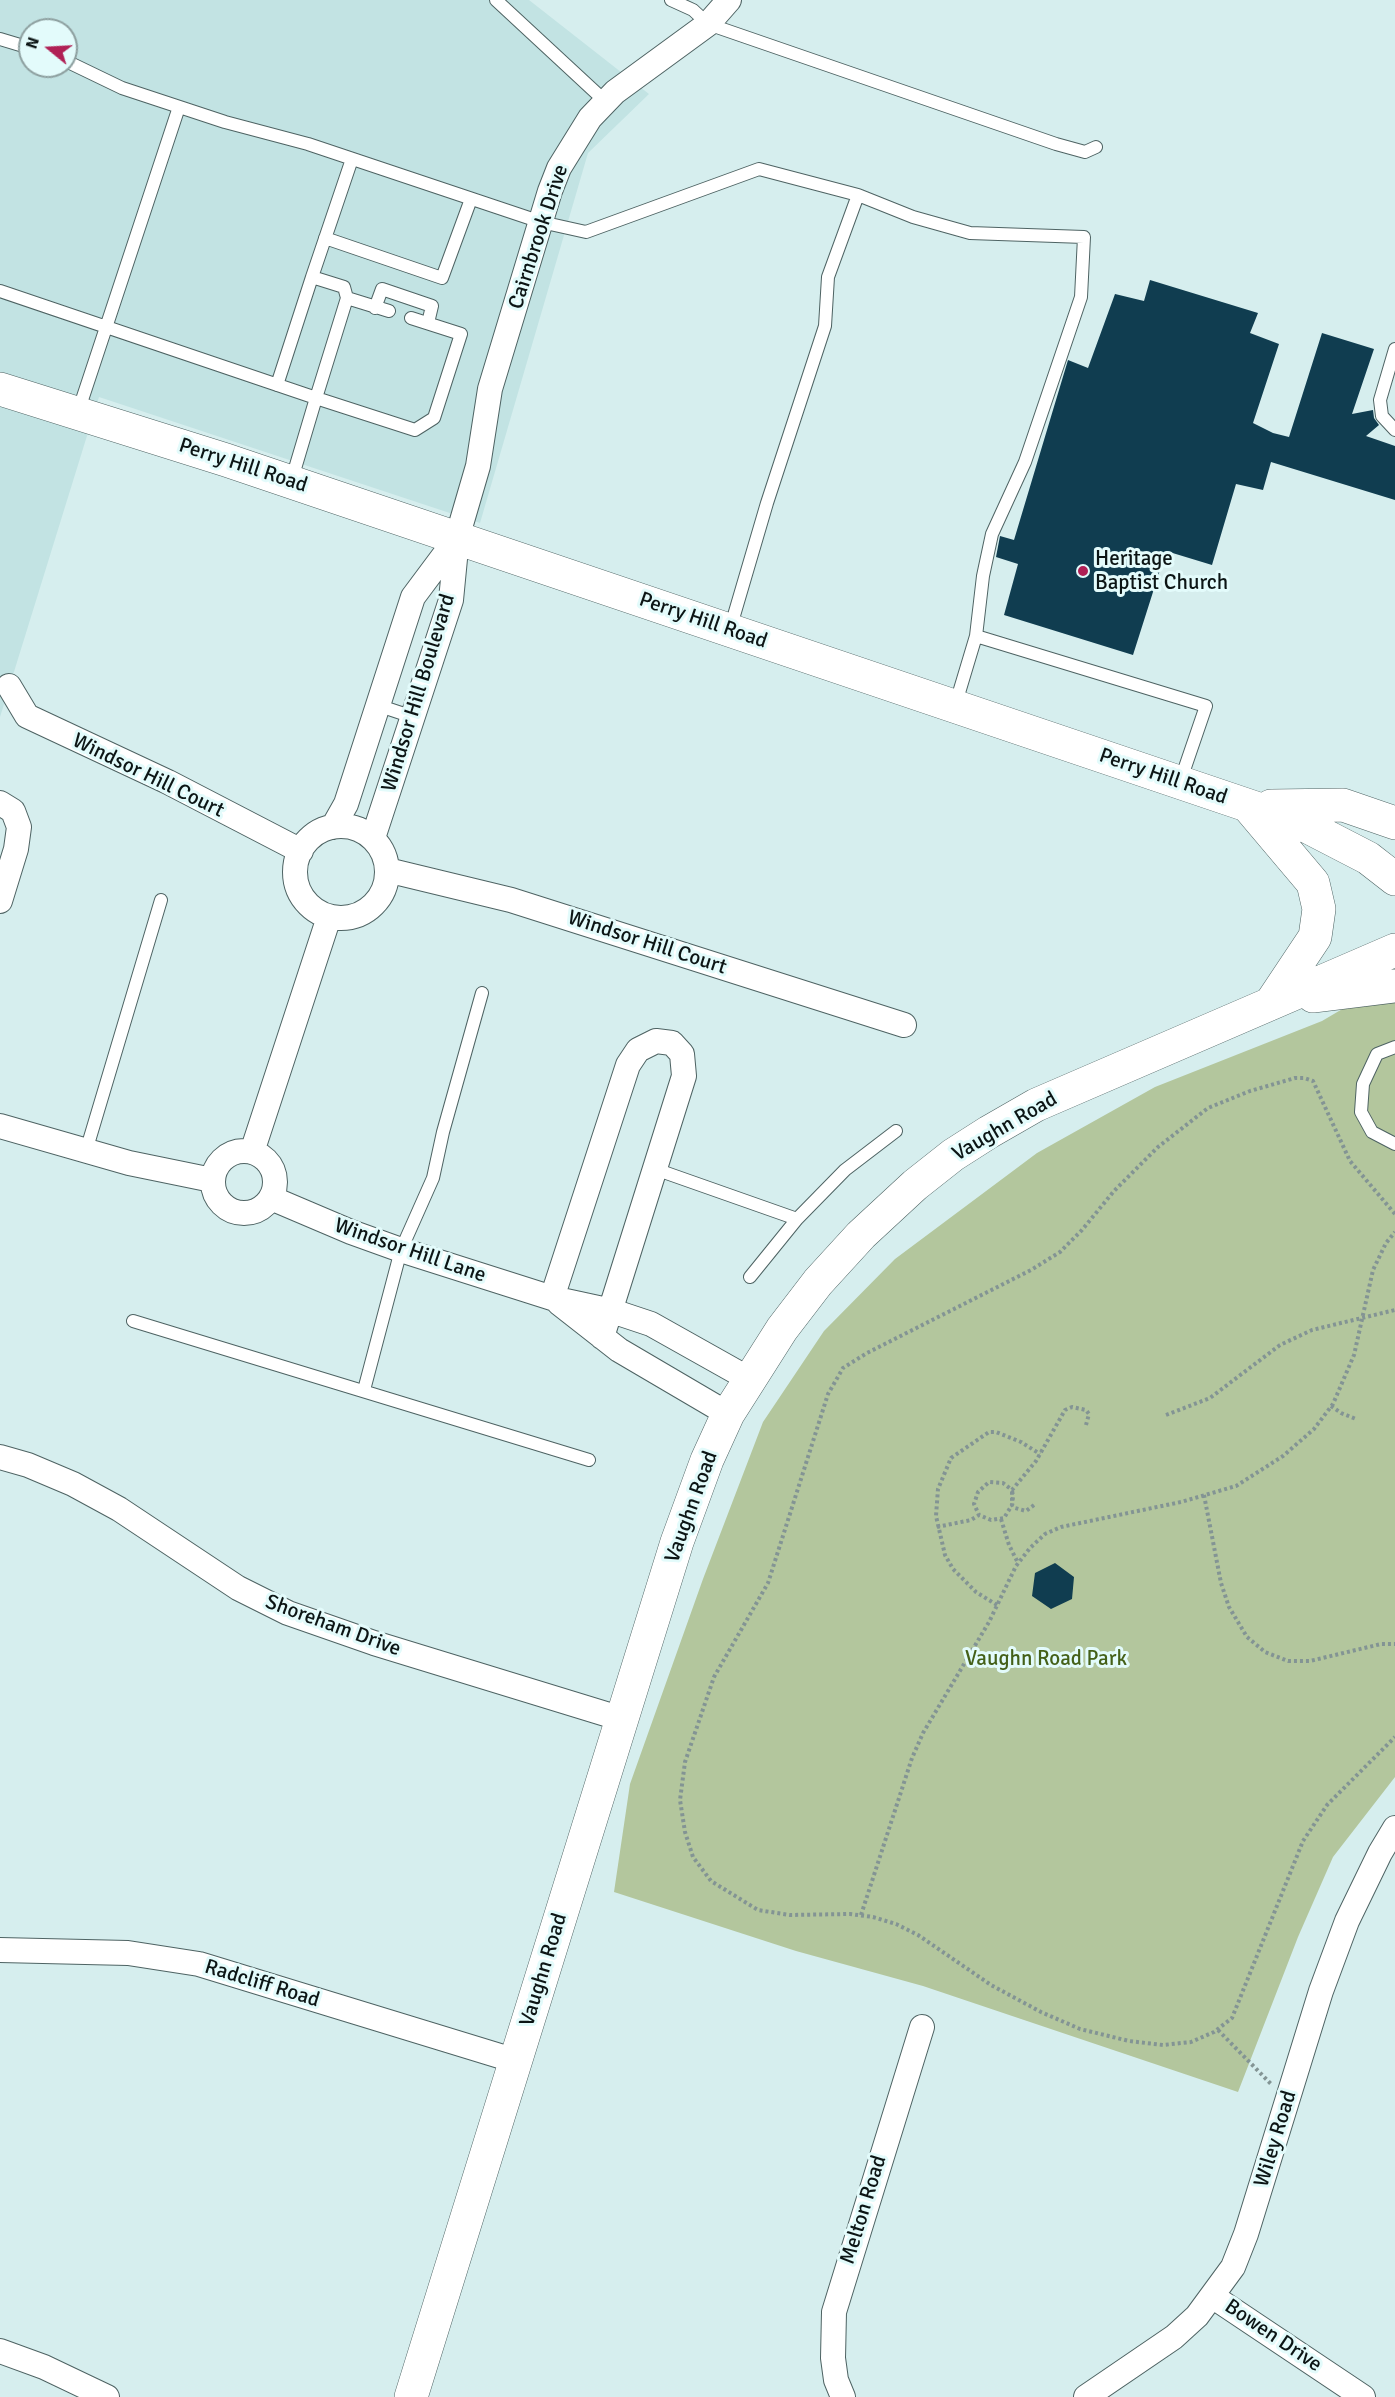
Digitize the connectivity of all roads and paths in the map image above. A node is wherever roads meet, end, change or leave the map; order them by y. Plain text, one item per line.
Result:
1 (496, 0) edge
2 (671, 0) edge
3 (729, 0) edge
4 (708, 24) junction
5 (0, 39) edge
6 (18, 44) edge
7 (78, 67) edge
8 (606, 102) junction
9 (179, 107) junction
10 (1096, 147) dead end
11 (352, 159) junction
12 (858, 195) junction
13 (471, 199) junction
14 (541, 222) junction
15 (325, 238) junction
16 (312, 276) junction
17 (0, 291) edge
18 (347, 298) junction
19 (375, 308) junction
20 (389, 311) dead end
21 (411, 318) dead end
22 (428, 323) junction
23 (106, 327) junction
24 (1395, 349) edge
25 (277, 385) junction
26 (0, 389) edge
27 (316, 398) junction
28 (77, 413) junction
29 (1395, 430) edge
30 (291, 482) junction
31 (457, 538) junction
32 (730, 631) junction
33 (976, 636) junction
34 (4, 685) edge
35 (377, 705) junction
36 (955, 707) junction
37 (413, 717) junction
38 (1180, 783) junction
39 (0, 803) edge
40 (1248, 806) junction
41 (1395, 823) edge
42 (333, 827) junction
43 (373, 838) junction
44 (301, 852) junction
45 (387, 870) junction
46 (1395, 879) edge
47 (161, 900) dead end
48 (0, 901) edge
49 (329, 917) junction
50 (1395, 950) edge
51 (1395, 986) edge
52 (482, 993) dead end
53 (1273, 1002) junction
54 (904, 1025) dead end
55 (1395, 1047) edge
56 (0, 1126) edge
57 (896, 1131) dead end
58 (1395, 1144) edge
59 (86, 1151) junction
60 (252, 1152) junction
61 (655, 1169) junction
62 (212, 1180) junction
63 (271, 1198) junction
64 (1395, 1214) edge
65 (797, 1219) junction
66 (1395, 1232) edge
67 (402, 1250) junction
68 (750, 1277) dead end
69 (552, 1298) junction
70 (1395, 1310) edge
71 (612, 1311) junction
72 (1364, 1316) junction
73 (133, 1321) dead end
74 (602, 1337) junction
75 (749, 1379) junction
76 (364, 1390) junction
77 (1331, 1406) junction
78 (728, 1414) junction
79 (1166, 1415) dead end
80 (1356, 1419) dead end
81 (1086, 1425) dead end
82 (1040, 1454) junction
83 (0, 1457) edge
84 (589, 1460) dead end
85 (1012, 1490) junction
86 (1204, 1495) junction
87 (1012, 1504) junction
88 (1034, 1505) dead end
89 (979, 1515) junction
90 (1001, 1519) junction
91 (937, 1527) junction
92 (1018, 1563) junction
93 (997, 1605) junction
94 (1395, 1644) edge
95 (622, 1719) junction
96 (1395, 1737) edge
97 (1395, 1828) edge
98 (861, 1915) junction
99 (0, 1950) edge
100 (922, 2027) dead end
101 (1218, 2030) junction
102 (516, 2061) junction
103 (1287, 2101) junction
104 (1212, 2296) junction
105 (0, 2351) edge
106 (107, 2397) edge
107 (411, 2397) edge
108 (843, 2397) edge
109 (1086, 2397) edge
110 (1363, 2397) edge

1 - 8 lane
2 - 4 lane
3 - 4 street, Cairnbrook Drive
4 - 8 street, Cairnbrook Drive
4 - 10 lane
5 - 6 lane
7 - 9 lane
8 - 14 street, Cairnbrook Drive
9 - 11 lane
9 - 23 lane
11 - 13 lane
11 - 15 lane
12 - 14 lane
12 - 32 lane
12 - 33 lane
13 - 14 lane
13 - 15 lane
14 - 31 street, Cairnbrook Drive
15 - 16 lane
16 - 18 lane
16 - 25 lane
17 - 23 lane
18 - 19 lane
18 - 27 lane
19 - 20 lane
19 - 22 lane
21 - 22 lane
22 - 27 lane
23 - 25 lane
23 - 28 lane
24 - 29 lane
25 - 27 lane
26 - 28 main road, Perry Hill Road
27 - 30 lane
28 - 30 main road, Perry Hill Road
30 - 31 main road, Perry Hill Road
31 - 32 main road, Perry Hill Road
31 - 35 street, Windsor Hill Boulevard
31 - 37 street, Windsor Hill Boulevard
32 - 36 main road, Perry Hill Road
33 - 36 lane
33 - 38 lane
34 - 44 street, Windsor Hill Court
35 - 37 lane
35 - 42 street, Windsor Hill Boulevard
36 - 38 main road, Perry Hill Road
37 - 43 street, Windsor Hill Boulevard
38 - 40 main road, Perry Hill Road
39 - 48 street
40 - 41 main road
40 - 46 main road, Perry Hill Road
40 - 53 main road
42 - 43 street
42 - 44 street, Windsor Hill Boulevard
43 - 45 street
44 - 49 street
45 - 49 street
45 - 54 street, Windsor Hill Court
47 - 59 lane
49 - 60 street
50 - 53 main road, Vaughn Road
51 - 53 main road
52 - 67 lane
53 - 75 main road, Vaughn Road
55 - 58 lane
56 - 59 street
57 - 65 lane
59 - 62 street
60 - 62 street
60 - 63 street
61 - 65 lane
61 - 69 street
61 - 71 street
62 - 63 street
63 - 67 street, Windsor Hill Lane
64 - 98 path
65 - 68 lane
66 - 72 path
67 - 69 street, Windsor Hill Lane
67 - 76 lane
69 - 71 street, Windsor Hill Lane
69 - 74 street, Windsor Hill Lane
70 - 72 path
71 - 74 street
71 - 75 street, Windsor Hill Lane
72 - 77 path
72 - 79 path
73 - 76 lane
74 - 78 street, Windsor Hill Lane
75 - 78 main road, Vaughn Road
76 - 84 lane
77 - 80 path
77 - 86 path
78 - 95 main road, Vaughn Road
81 - 82 path
82 - 85 path
82 - 91 path
83 - 95 street, Shoreham Drive
85 - 87 path
85 - 89 path
86 - 92 path
86 - 94 path
87 - 88 path
87 - 90 path
89 - 90 path
89 - 91 path
90 - 92 path
91 - 93 path
92 - 93 path
93 - 98 path
95 - 102 main road, Vaughn Road
96 - 101 path
97 - 103 street, Wiley Road
98 - 101 path
99 - 102 street, Radcliff Road
100 - 108 street, Melton Road
101 - 103 path
102 - 107 main road, Vaughn Road
103 - 104 street, Wiley Road
104 - 109 street, Wiley Road
104 - 110 street, Bowen Drive
105 - 106 street

